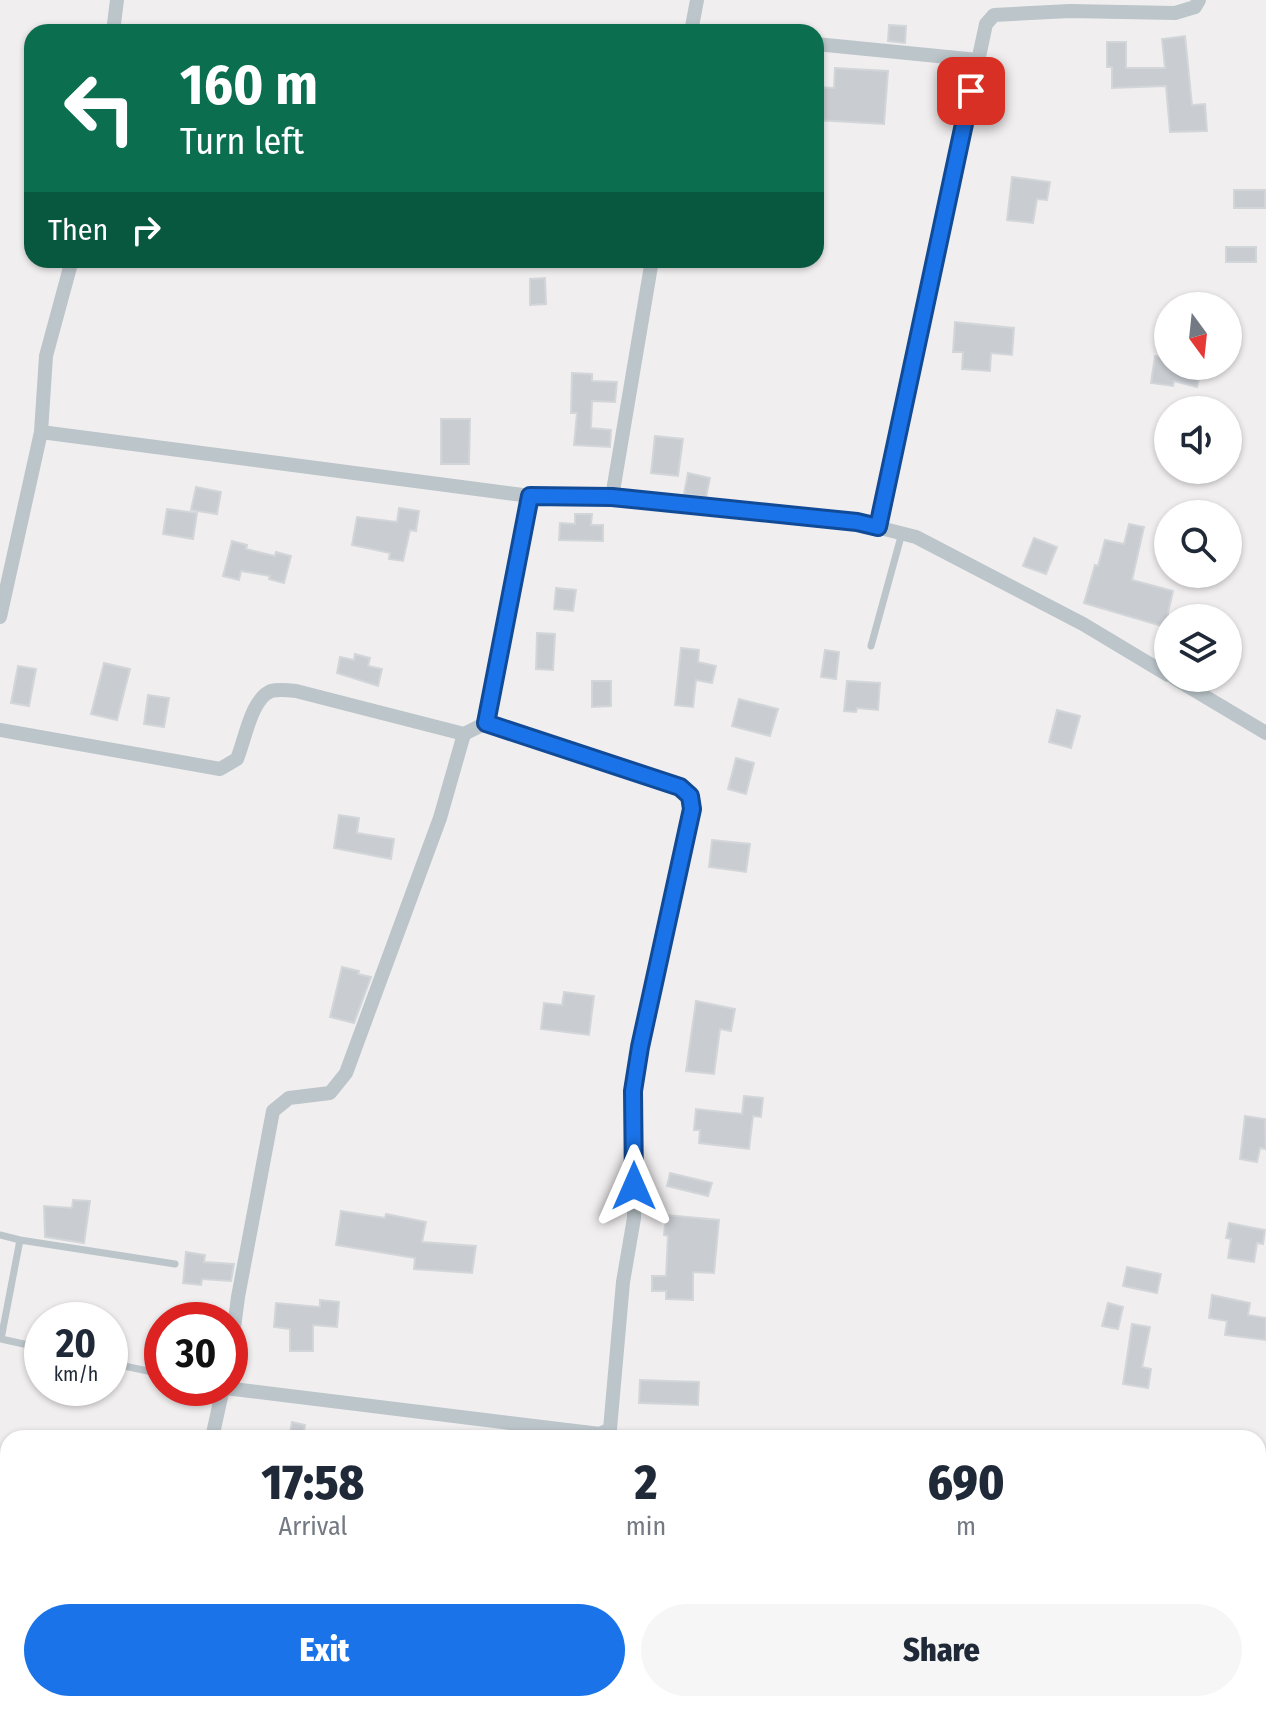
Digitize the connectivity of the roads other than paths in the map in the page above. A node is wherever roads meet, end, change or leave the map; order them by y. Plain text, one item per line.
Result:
1 (117, 0) edge
2 (697, 0) edge
3 (1199, 0) edge
4 (114, 24) edge
5 (692, 24) edge
6 (824, 45) edge
7 (978, 60) junction
8 (70, 268) edge
9 (651, 268) edge
10 (41, 432) junction
11 (530, 496) junction
12 (612, 497) junction
13 (878, 527) junction
14 (902, 533) junction
15 (0, 617) edge
16 (871, 646) dead end
17 (1154, 667) edge
18 (1197, 692) edge
19 (486, 723) junction
20 (0, 730) edge
21 (1266, 733) edge
22 (464, 734) junction
23 (0, 1235) edge
24 (20, 1240) junction
25 (175, 1264) dead end
26 (237, 1302) edge
27 (24, 1344) edge
28 (248, 1391) edge
29 (220, 1406) edge
30 (214, 1430) edge
31 (567, 1430) edge
32 (608, 1430) edge

1 - 4 street
2 - 5 street
3 - 7 street
6 - 7 street
7 - 13 street
8 - 10 street
9 - 12 street
10 - 11 street
10 - 15 street
11 - 12 street
11 - 19 street
12 - 13 street
13 - 14 street
14 - 16 lane
14 - 17 street
18 - 21 street
19 - 22 street
19 - 32 street
20 - 22 street
22 - 26 street
23 - 24 lane
24 - 25 lane
24 - 27 lane
28 - 31 street
29 - 30 street

